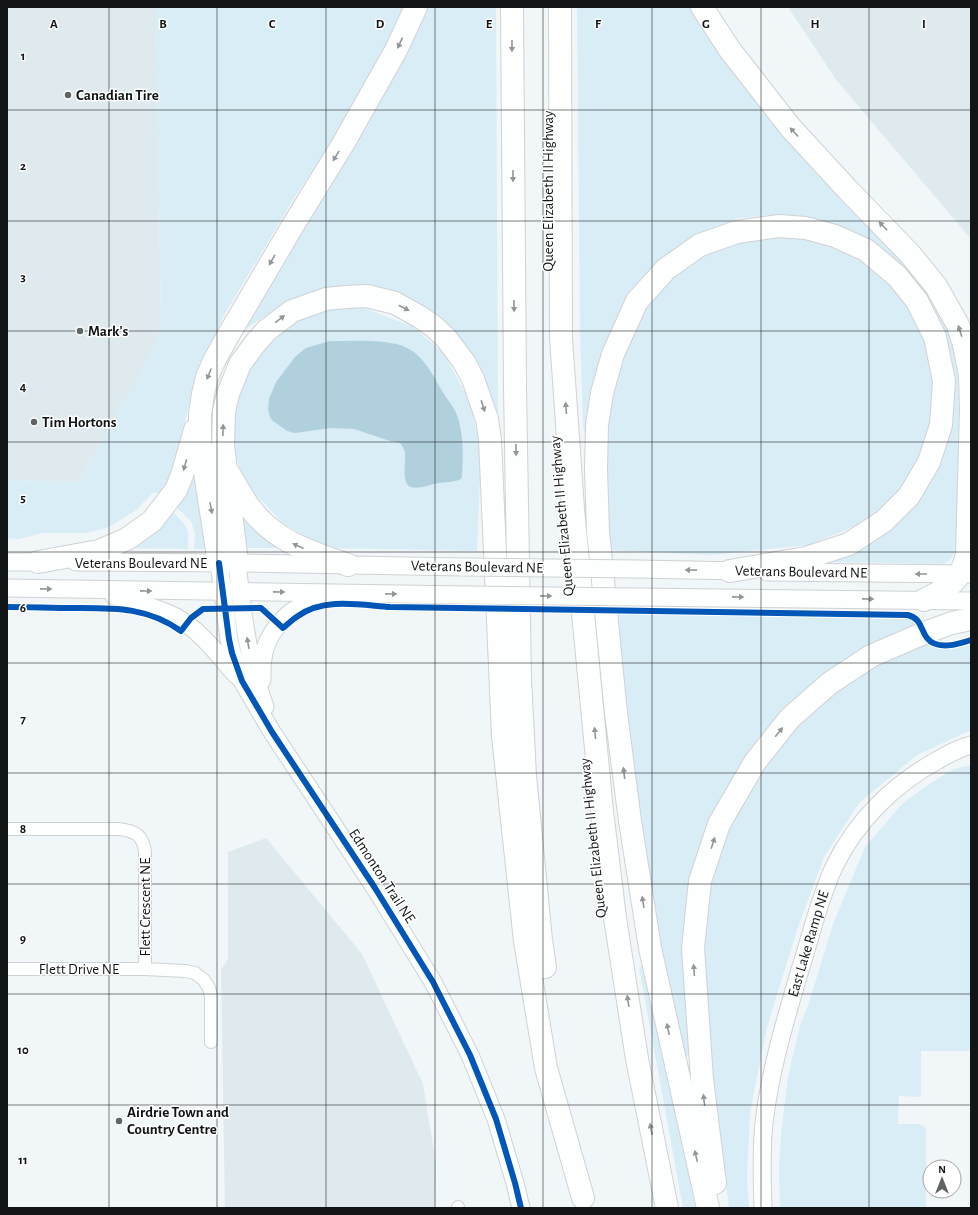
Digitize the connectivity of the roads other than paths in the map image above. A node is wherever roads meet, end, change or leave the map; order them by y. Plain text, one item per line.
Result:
1 (416, 7) edge
2 (512, 7) edge
3 (560, 7) edge
4 (702, 7) edge
5 (971, 411) edge
6 (200, 414) junction
7 (226, 469) junction
8 (7, 562) edge
9 (38, 562) junction
10 (228, 563) junction
11 (348, 565) junction
12 (730, 571) junction
13 (966, 574) edge
14 (7, 588) edge
15 (93, 590) junction
16 (222, 592) junction
17 (240, 592) junction
18 (352, 593) junction
19 (924, 600) junction
20 (971, 601) edge
21 (971, 619) edge
22 (242, 681) junction
23 (261, 694) junction
24 (272, 732) junction
25 (971, 745) edge
26 (7, 829) edge
27 (7, 969) edge
28 (145, 970) junction
29 (210, 1042) dead end
30 (584, 1203) edge
31 (521, 1208) edge
32 (667, 1208) edge
33 (708, 1208) edge
34 (719, 1208) edge
35 (763, 1208) edge

1 -> 6 highway
2 -> 30 highway
32 -> 3 highway, Queen Elizabeth II Highway
5 -> 4 highway
5 - 13 highway
6 -> 9 highway
6 -> 10 highway
7 - 10 highway
11 -> 7 highway
7 -> 30 highway
8 - 9 main road, Veterans Boulevard NE
9 - 10 main road, Veterans Boulevard NE
10 - 11 main road, Veterans Boulevard NE
10 - 16 main road, Edmonton Trail NE
10 - 17 main road, Edmonton Trail NE
12 -> 11 main road, Veterans Boulevard NE, bridge
13 -> 12 main road, Veterans Boulevard NE
33 -> 12 highway
13 - 19 highway
14 -> 15 main road, Veterans Boulevard NE
15 -> 16 main road, Veterans Boulevard NE
15 - 22 main road
16 - 17 main road, Veterans Boulevard NE
16 - 22 main road, Edmonton Trail NE
17 -> 18 main road, Veterans Boulevard NE
23 -> 17 main road, Edmonton Trail NE
18 -> 19 main road, Veterans Boulevard NE, bridge
18 - 23 main road
19 - 20 main road, Veterans Boulevard NE
34 -> 21 highway
22 - 24 main road, Edmonton Trail NE
23 - 24 main road, Edmonton Trail NE
24 - 31 main road, Edmonton Trail NE
25 - 35 main road, East Lake Ramp NE
26 - 28 street, Flett Crescent NE
27 - 28 street, Flett Drive NE
28 - 29 street, Flett Drive NE

